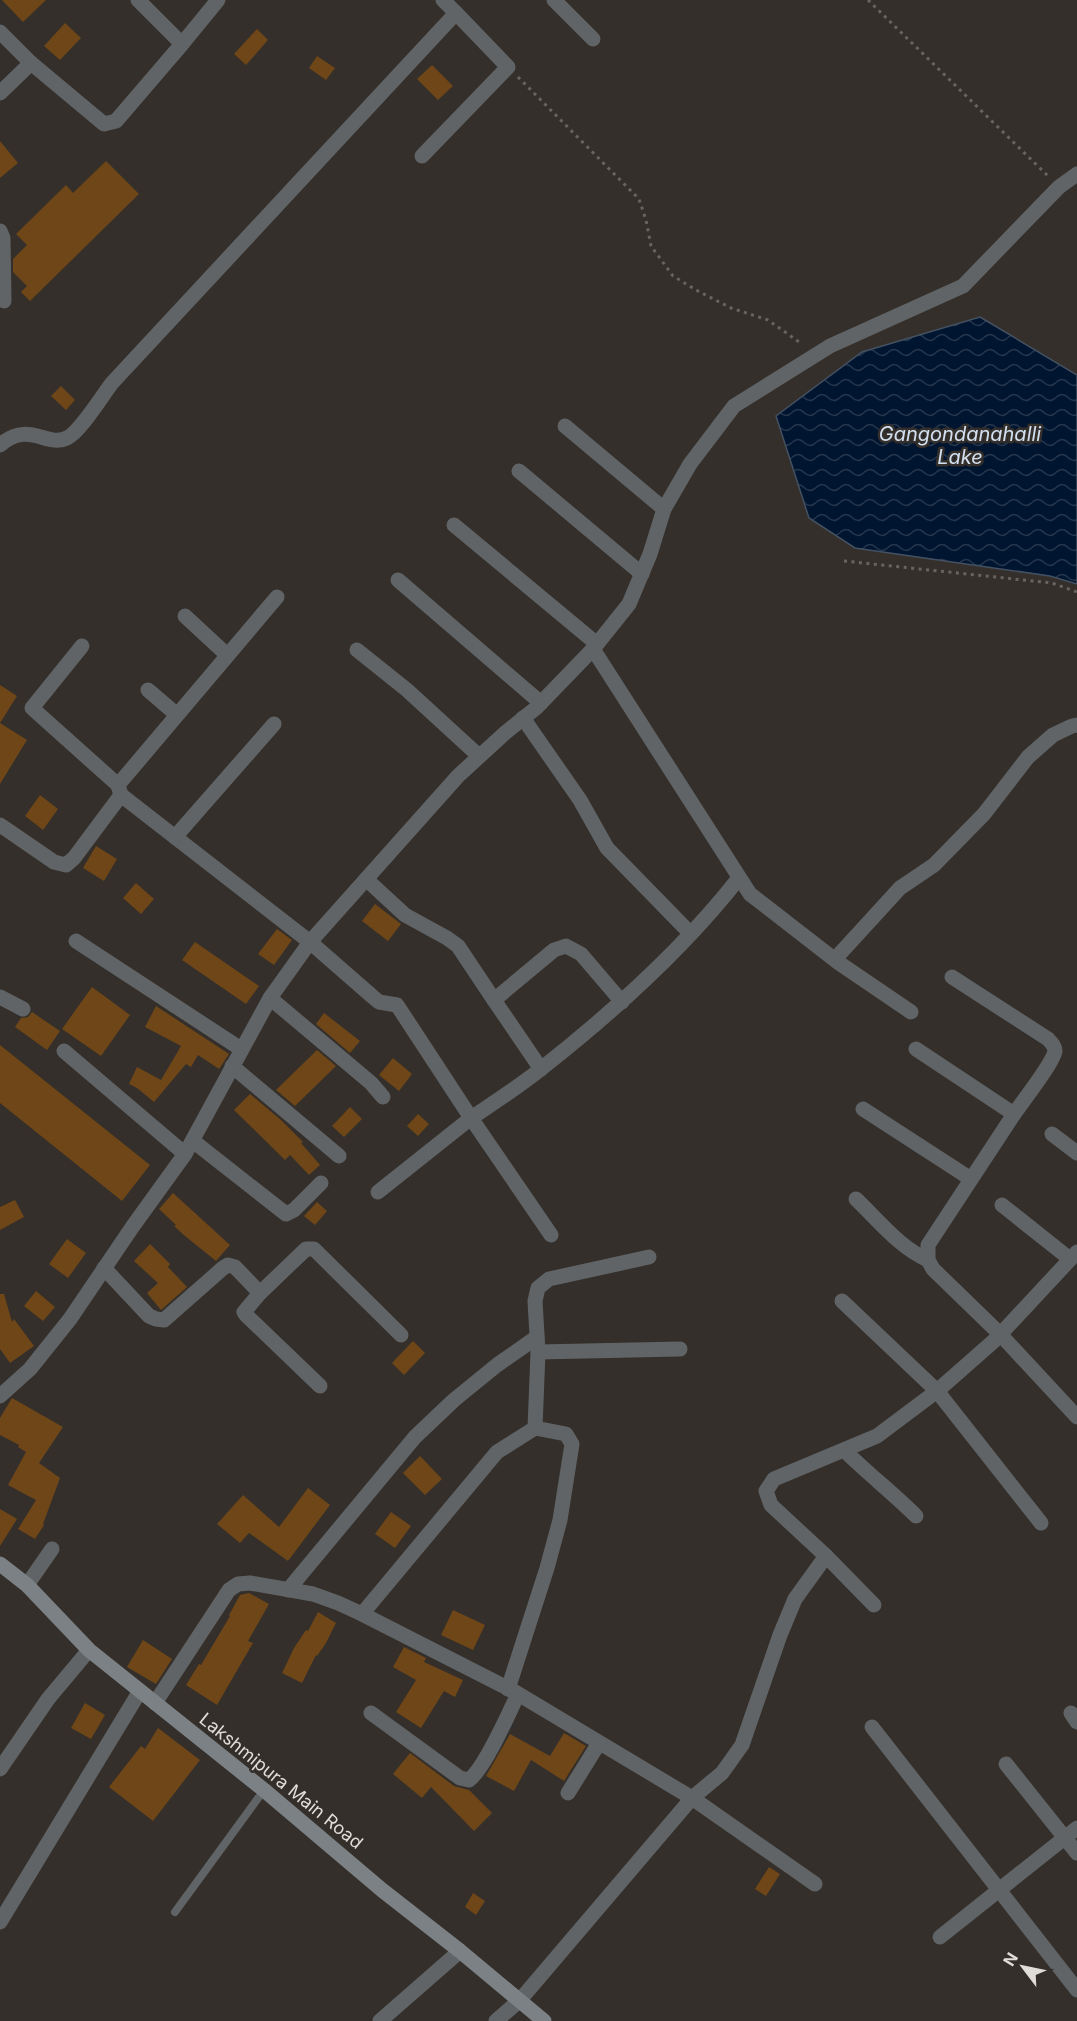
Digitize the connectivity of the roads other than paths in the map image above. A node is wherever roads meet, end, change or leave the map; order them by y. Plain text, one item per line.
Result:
1 (138, 0) edge
2 (218, 0) edge
3 (443, 0) edge
4 (554, 0) edge
5 (456, 13) junction
6 (0, 32) edge
7 (593, 39) dead end
8 (182, 44) junction
9 (32, 63) junction
10 (0, 93) edge
11 (422, 156) dead end
12 (1077, 174) edge
13 (0, 231) edge
14 (4, 300) dead end
15 (566, 426) dead end
16 (0, 445) edge
17 (519, 471) dead end
18 (664, 509) junction
19 (453, 525) dead end
20 (642, 574) junction
21 (398, 580) dead end
22 (277, 597) dead end
23 (184, 616) dead end
24 (82, 646) dead end
25 (595, 646) junction
26 (357, 650) dead end
27 (226, 654) junction
28 (148, 690) dead end
29 (542, 703) junction
30 (176, 714) junction
31 (523, 718) junction
32 (273, 724) dead end
33 (1077, 725) edge
34 (479, 756) junction
35 (119, 790) junction
36 (0, 825) edge
37 (175, 837) junction
38 (739, 878) junction
39 (366, 879) junction
40 (690, 933) junction
41 (76, 941) dead end
42 (309, 942) junction
43 (835, 960) junction
44 (952, 977) dead end
45 (0, 997) edge
46 (270, 998) junction
47 (494, 1000) junction
48 (622, 1002) junction
49 (23, 1009) dead end
50 (911, 1012) dead end
51 (241, 1049) junction
52 (916, 1049) dead end
53 (64, 1051) dead end
54 (232, 1066) junction
55 (541, 1069) junction
56 (383, 1097) dead end
57 (863, 1109) dead end
58 (1014, 1114) junction
59 (471, 1118) junction
60 (1052, 1134) dead end
61 (189, 1148) junction
62 (1077, 1153) edge
63 (339, 1156) dead end
64 (971, 1179) junction
65 (321, 1183) dead end
66 (378, 1192) dead end
67 (856, 1199) dead end
68 (1002, 1206) dead end
69 (551, 1235) dead end
70 (1074, 1256) edge
71 (648, 1257) dead end
72 (928, 1260) junction
73 (104, 1268) junction
74 (260, 1293) junction
75 (842, 1301) dead end
76 (1000, 1334) junction
77 (401, 1335) dead end
78 (538, 1345) junction
79 (680, 1349) dead end
80 (320, 1386) dead end
81 (937, 1391) junction
82 (0, 1396) edge
83 (1077, 1418) edge
84 (535, 1428) junction
85 (844, 1450) junction
86 (916, 1516) dead end
87 (1041, 1523) dead end
88 (52, 1550) dead end
89 (826, 1556) junction
90 (0, 1564) edge
91 (27, 1585) junction
92 (288, 1590) junction
93 (874, 1605) dead end
94 (362, 1614) junction
95 (89, 1650) junction
96 (140, 1691) junction
97 (513, 1692) junction
98 (155, 1703) junction
99 (371, 1713) dead end
100 (872, 1727) dead end
101 (599, 1743) junction
102 (1006, 1764) dead end
103 (0, 1768) edge
104 (264, 1790) junction
105 (567, 1793) dead end
106 (692, 1798) junction
107 (1071, 1833) edge
108 (1077, 1853) edge
109 (815, 1884) dead end
110 (999, 1890) junction
111 (175, 1912) dead end
112 (0, 1922) edge
113 (940, 1937) dead end
114 (460, 1951) junction
115 (1077, 1990) edge
116 (520, 2000) junction
117 (380, 2021) edge
118 (496, 2021) edge
119 (544, 2021) edge

1 - 8 street
2 - 8 street
3 - 5 street
4 - 7 street
5 - 11 street
5 - 16 street
6 - 9 street
8 - 9 street
9 - 10 street
12 - 18 street
13 - 14 street
15 - 18 street
17 - 20 street
18 - 20 street
19 - 25 street
20 - 25 street
21 - 29 street
22 - 27 street
23 - 27 street
24 - 35 street
25 - 29 street
25 - 38 street
26 - 34 street
27 - 30 street
28 - 30 street
29 - 31 street
30 - 35 street
31 - 34 street
31 - 40 street
32 - 37 street
33 - 43 street
34 - 39 street
35 - 36 street
35 - 37 street
37 - 42 street
38 - 40 street
38 - 43 street
39 - 42 street
39 - 47 street
40 - 48 street
41 - 51 street
42 - 46 street
42 - 59 street
43 - 50 street
44 - 58 street
45 - 49 street
46 - 51 street
46 - 56 street
47 - 48 street
47 - 55 street
48 - 55 street
51 - 54 street
52 - 58 street
53 - 61 street
54 - 61 street
54 - 63 street
55 - 59 street
57 - 64 street
58 - 64 street
59 - 66 street
59 - 69 street
60 - 62 street
61 - 65 street
61 - 73 street
64 - 72 street
67 - 72 street
68 - 70 street
70 - 76 street
71 - 78 street
72 - 76 street
73 - 74 street
73 - 82 street
74 - 77 street
74 - 80 street
75 - 81 street
76 - 81 street
76 - 83 street
78 - 79 street
78 - 84 street
78 - 92 street
81 - 85 street
81 - 87 street
84 - 94 street
84 - 97 street
85 - 86 street
85 - 89 street
88 - 91 street
89 - 93 street
89 - 106 street
90 - 91 main road, Lakshmipura Main Road
91 - 95 main road, Lakshmipura Main Road
92 - 94 street
92 - 98 street
94 - 97 street
95 - 96 main road, Lakshmipura Main Road
95 - 103 street
96 - 98 main road, Lakshmipura Main Road
96 - 112 street
97 - 99 street
97 - 101 street
98 - 104 main road, Lakshmipura Main Road
100 - 110 street
101 - 105 street
101 - 106 street
102 - 107 street
104 - 111 lane
104 - 114 main road, Lakshmipura Main Road
106 - 109 street
106 - 116 street
107 - 108 street
107 - 110 street
110 - 113 street
110 - 115 street
114 - 116 main road, Lakshmipura Main Road
114 - 117 street
116 - 118 street
116 - 119 main road, Lakshmipura Main Road

